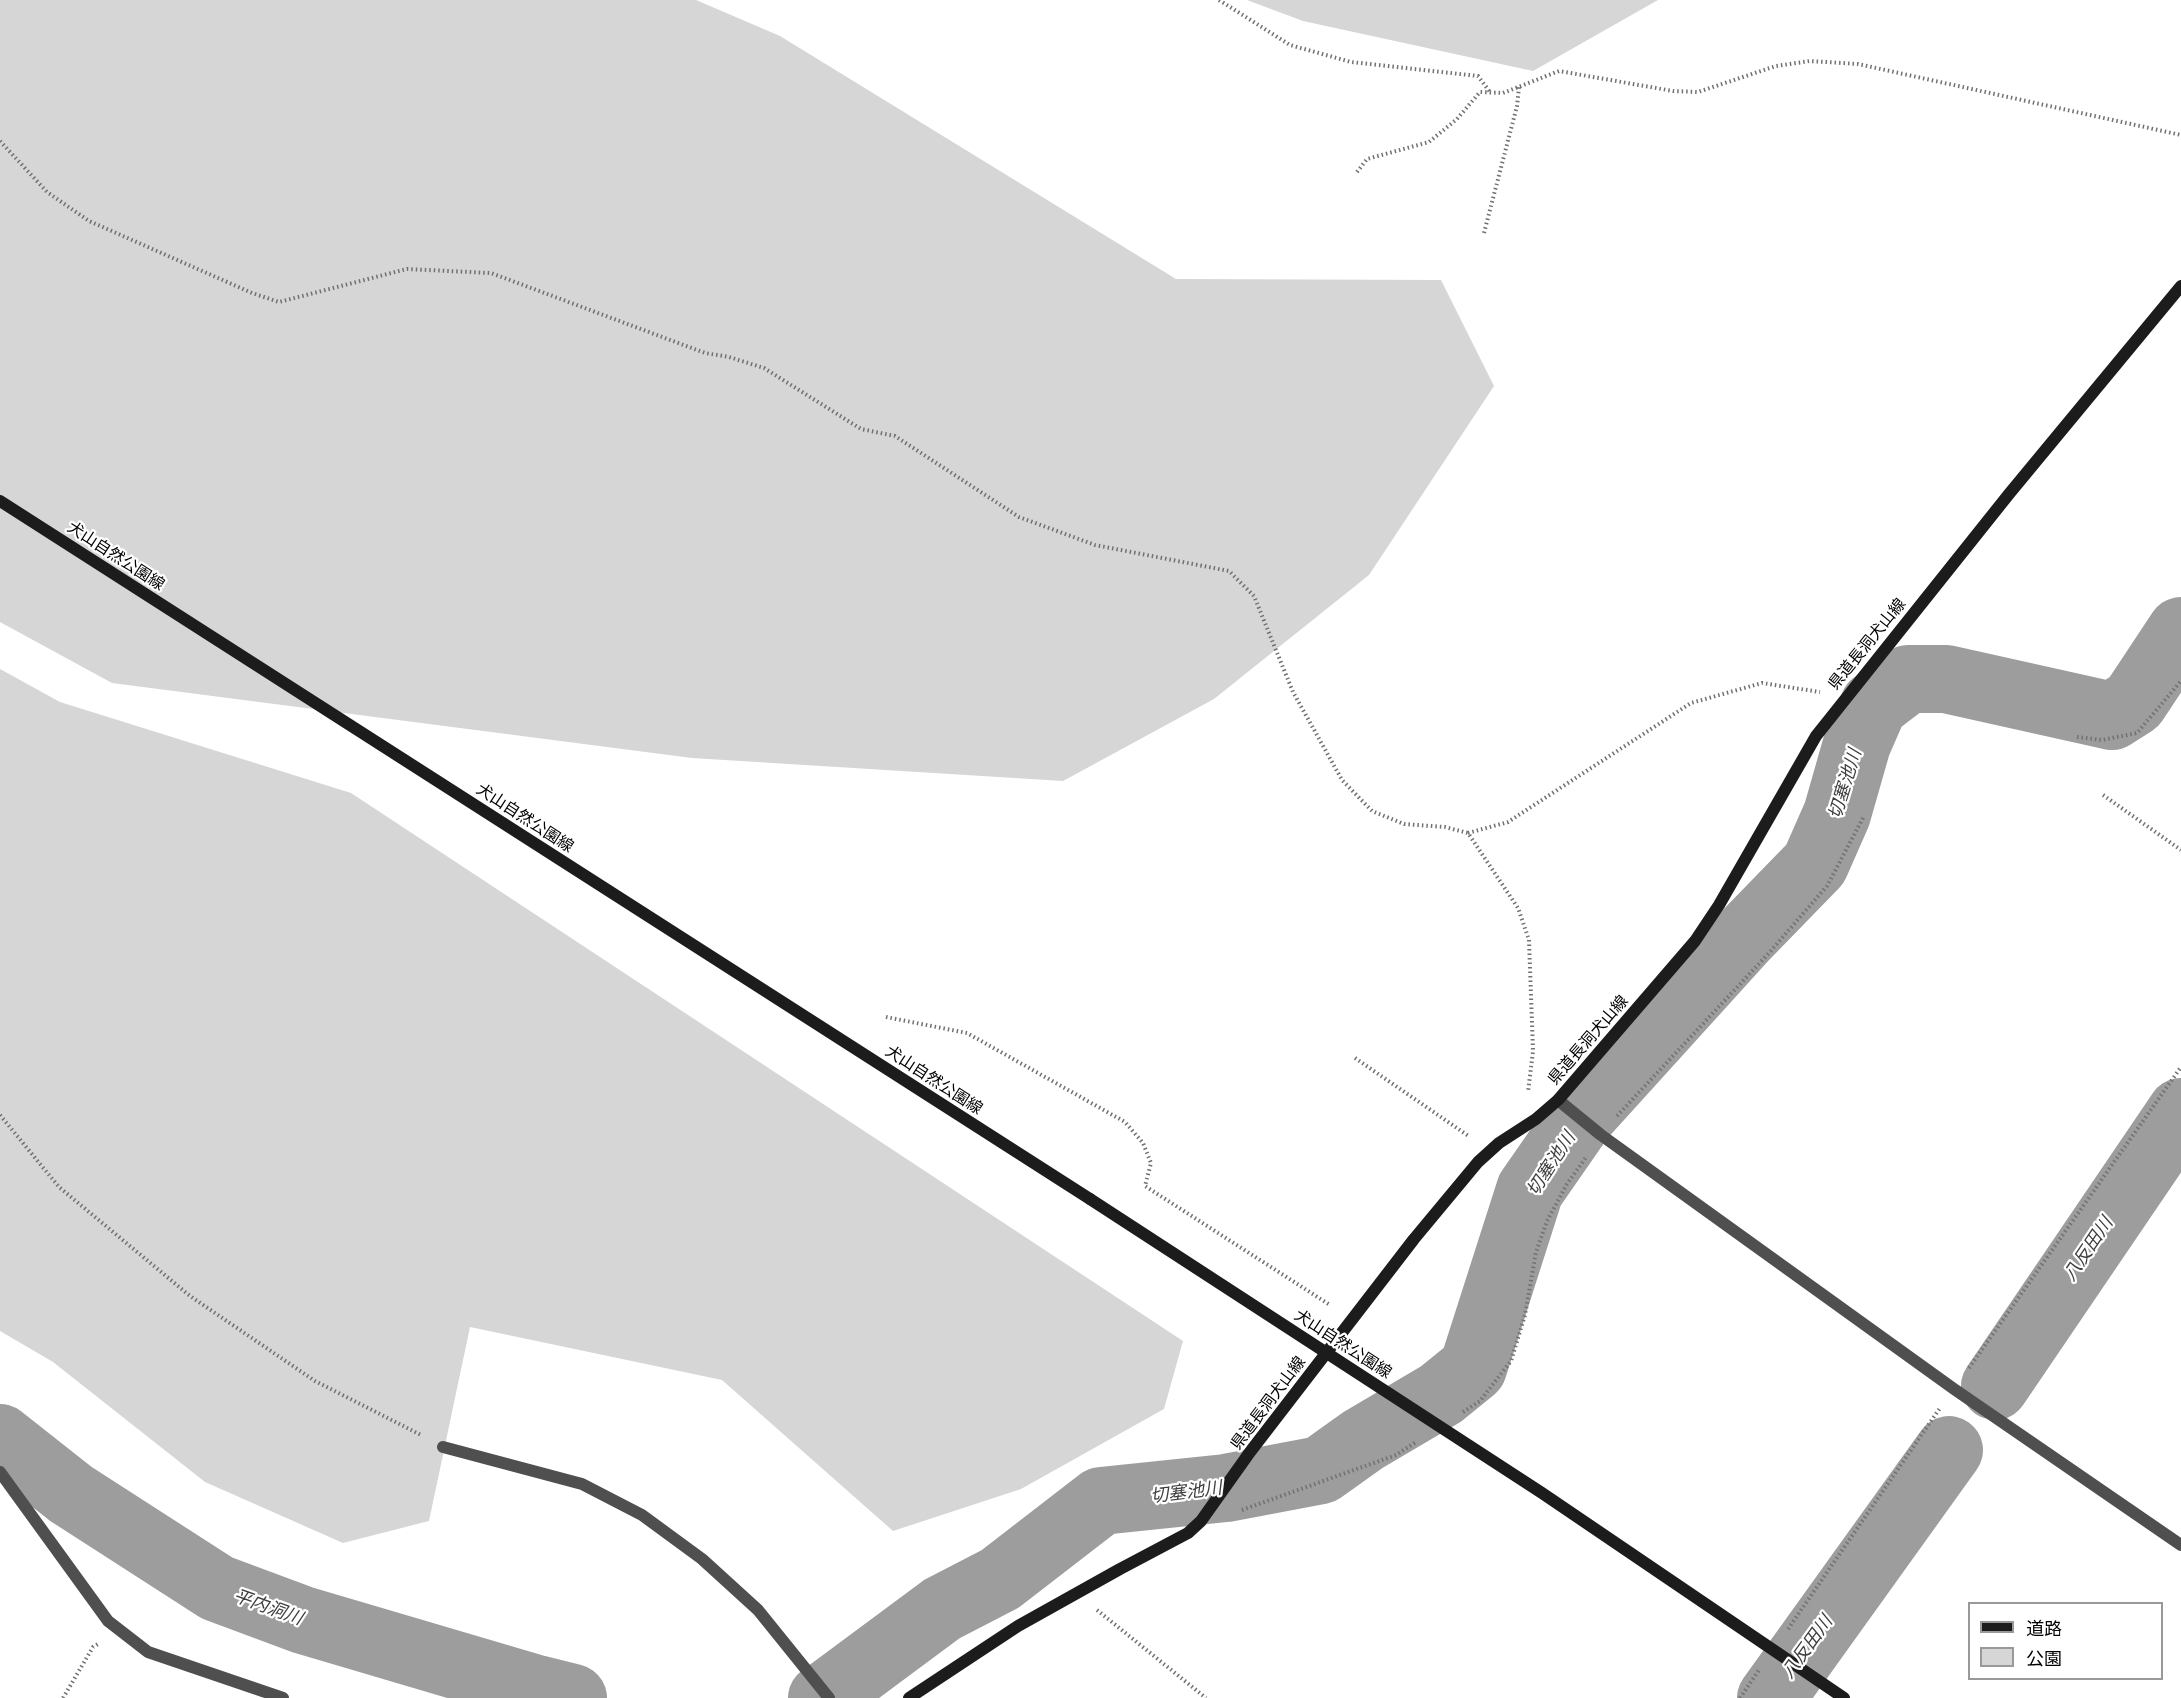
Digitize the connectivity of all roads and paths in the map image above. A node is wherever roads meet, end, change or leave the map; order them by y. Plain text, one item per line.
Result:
1 (1219, 0) edge
2 (1520, 87) junction
3 (1490, 93) junction
4 (2181, 135) edge
5 (0, 141) edge
6 (1357, 171) dead end
7 (1484, 233) dead end
8 (2181, 286) edge
9 (0, 501) edge
10 (2181, 681) edge
11 (1847, 696) junction
12 (2077, 737) dead end
13 (2103, 795) dead end
14 (1864, 816) dead end
15 (1468, 833) junction
16 (2181, 850) edge
17 (886, 1017) dead end
18 (1355, 1058) dead end
19 (1558, 1100) junction
20 (0, 1114) edge
21 (1525, 1126) junction
22 (1602, 1135) junction
23 (1490, 1151) junction
24 (1352, 1320) junction
25 (1461, 1413) dead end
26 (1424, 1437) dead end
27 (443, 1446) joint
28 (0, 1472) edge
29 (1201, 1521) junction
30 (2181, 1545) edge
31 (1076, 1593) junction
32 (123, 1633) junction
33 (63, 1698) edge
34 (283, 1698) edge
35 (828, 1698) edge
36 (909, 1698) edge
37 (1206, 1698) edge
38 (1844, 1698) edge

1 - 3 path
2 - 3 path
2 - 4 path
2 - 7 path
3 - 6 path
5 - 15 path
8 - 11 main road, 県道長洞犬山線
9 - 38 main road, 犬山自然公園線, bridge
10 - 12 path
11 - 15 path
11 - 19 main road, 県道長洞犬山線
13 - 16 path
14 - 22 path
15 - 21 path
17 - 24 path
18 - 23 path
19 - 21 main road, 県道長洞犬山線
19 - 22 street
20 - 27 path
21 - 23 main road, 県道長洞犬山線
22 - 25 path
22 - 30 street
23 - 24 main road, 県道長洞犬山線
24 - 29 main road, 県道長洞犬山線
26 - 29 path
27 - 35 street
28 - 32 street
29 - 31 main road, 県道長洞犬山線
31 - 36 main road, 県道長洞犬山線
31 - 37 path
32 - 33 path
32 - 34 street

